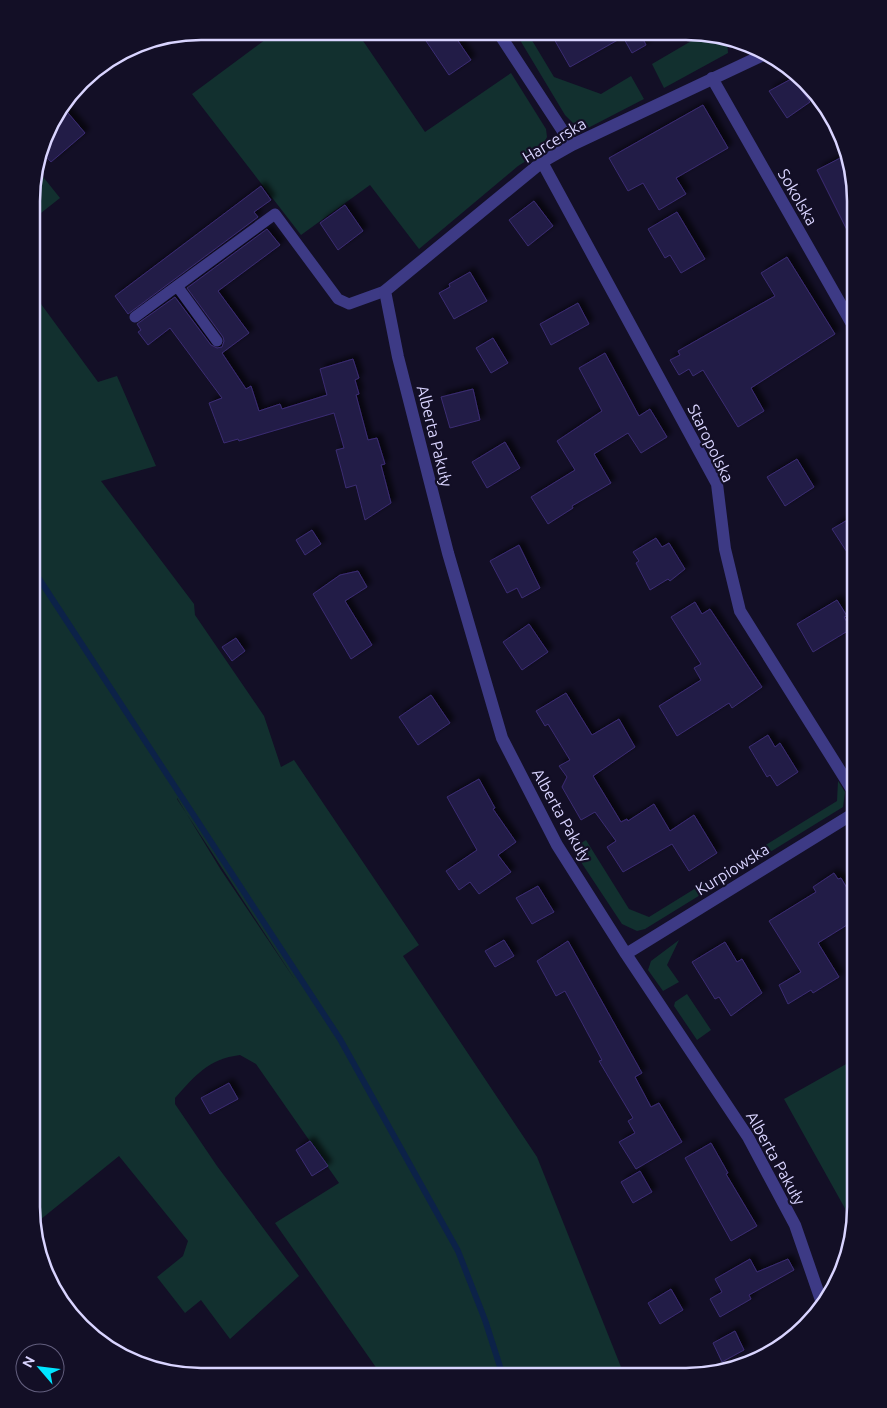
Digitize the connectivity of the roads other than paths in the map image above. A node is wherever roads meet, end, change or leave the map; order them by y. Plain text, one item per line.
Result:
1 (503, 40) edge
2 (757, 58) edge
3 (712, 78) junction
4 (572, 145) junction
5 (542, 162) junction
6 (177, 286) junction
7 (385, 291) junction
8 (847, 315) edge
9 (135, 317) dead end
10 (217, 341) dead end
11 (847, 782) edge
12 (847, 818) edge
13 (626, 954) junction
14 (820, 1296) edge

1 - 4 street
2 - 3 street, Harcerska
3 - 4 street, Harcerska
3 - 8 street, Sokolska
4 - 5 street, Harcerska
5 - 7 street, Harcerska
5 - 11 street, Staropolska
6 - 7 lane
6 - 9 lane
6 - 10 lane
7 - 13 street, Alberta Pakuły
12 - 13 street, Kurpiowska
13 - 14 street, Alberta Pakuły

